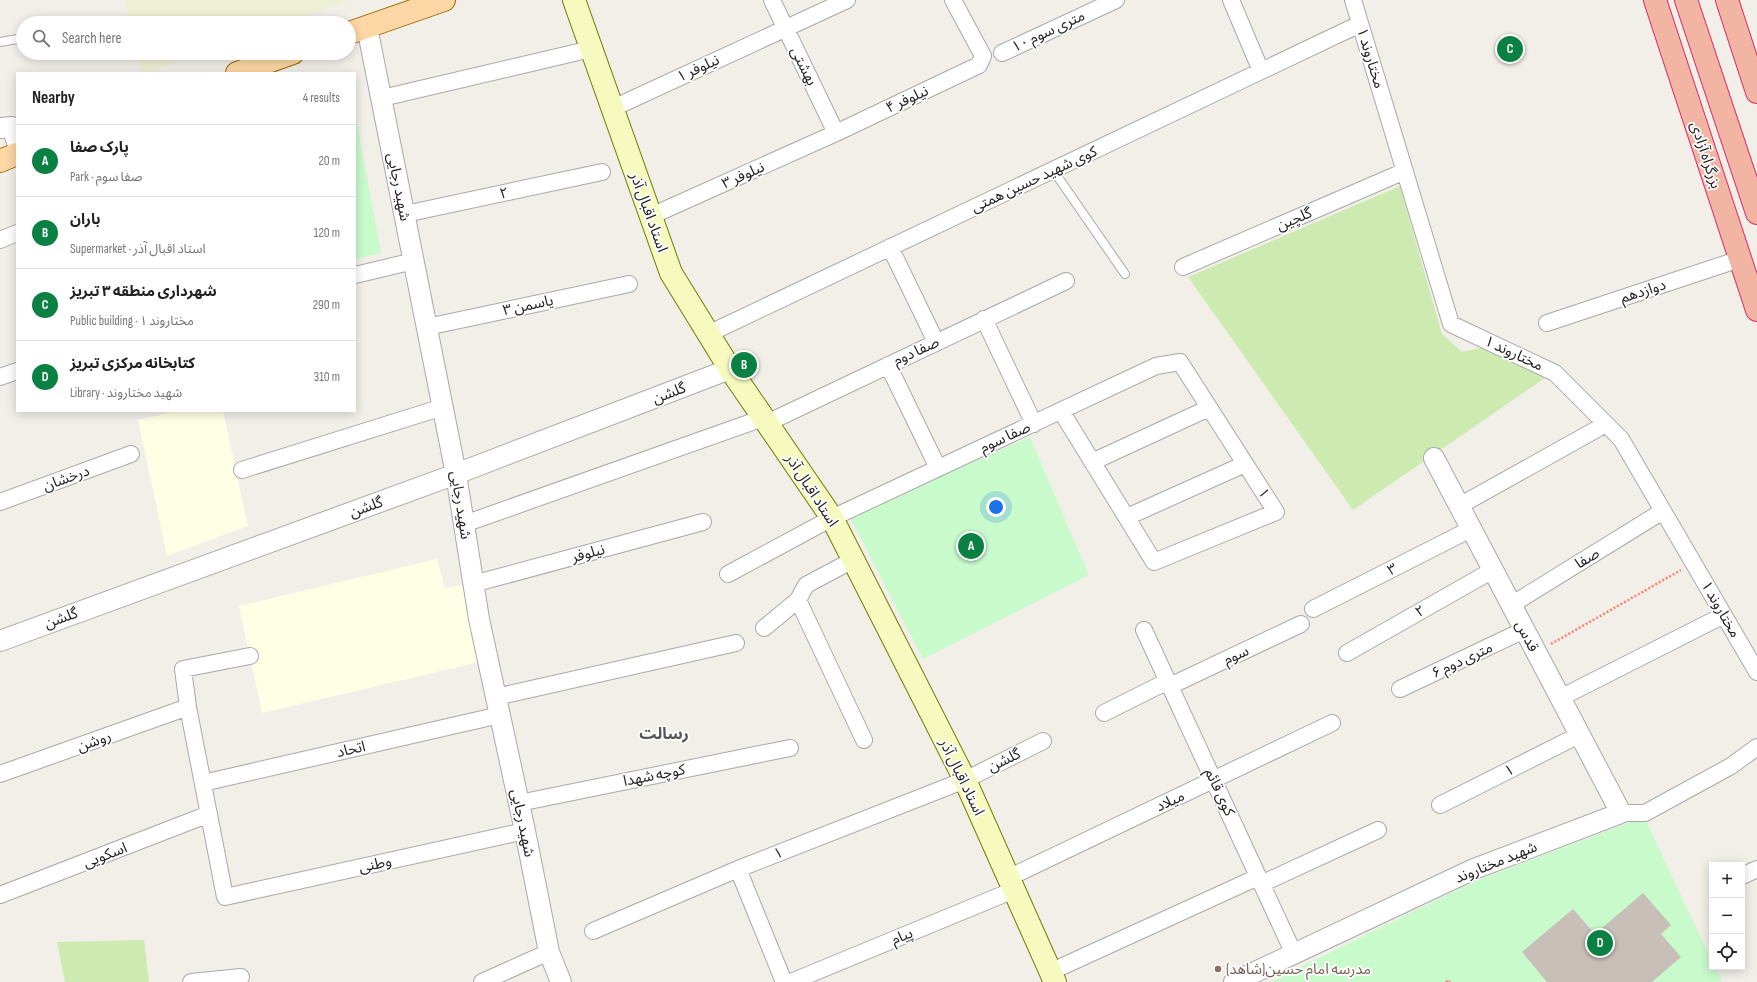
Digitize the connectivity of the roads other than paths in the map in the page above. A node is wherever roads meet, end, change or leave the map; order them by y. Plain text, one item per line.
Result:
1 (574, 0) edge
2 (772, 0) edge
3 (847, 0) edge
4 (953, 0) edge
5 (1116, 0) edge
6 (1231, 0) edge
7 (1353, 0) edge
8 (1655, 0) edge
9 (1686, 0) edge
10 (1728, 0) edge
11 (436, 1) edge
12 (1360, 24) junction
13 (785, 28) junction
14 (358, 30) edge
15 (16, 39) edge
16 (0, 42) edge
17 (591, 49) junction
18 (1002, 53) dead end
19 (273, 60) edge
20 (1261, 71) junction
21 (240, 72) edge
22 (1757, 92) edge
23 (382, 98) junction
24 (611, 109) junction
25 (0, 128) edge
26 (836, 132) junction
27 (16, 139) edge
28 (16, 154) edge
29 (0, 161) edge
30 (1053, 170) junction
31 (1406, 171) junction
32 (602, 172) dead end
33 (1757, 213) edge
34 (405, 214) junction
35 (651, 216) junction
36 (16, 233) edge
37 (0, 240) edge
38 (890, 248) junction
39 (1740, 259) junction
40 (414, 261) junction
41 (1183, 267) dead end
42 (1125, 274) dead end
43 (356, 275) edge
44 (1066, 281) dead end
45 (629, 284) dead end
46 (1757, 310) edge
47 (984, 319) junction
48 (1547, 323) dead end
49 (427, 327) junction
50 (708, 334) junction
51 (936, 342) junction
52 (1180, 362) joint
53 (888, 364) junction
54 (730, 369) junction
55 (16, 371) edge
56 (0, 377) edge
57 (443, 407) junction
58 (1209, 408) junction
59 (1061, 411) junction
60 (765, 420) junction
61 (1034, 424) junction
62 (1606, 424) junction
63 (131, 454) dead end
64 (1434, 458) dead end
65 (1092, 462) junction
66 (1245, 464) junction
67 (938, 468) junction
68 (242, 470) dead end
69 (456, 474) junction
70 (0, 502) edge
71 (1459, 506) junction
72 (1663, 511) junction
73 (1127, 517) junction
74 (832, 518) junction
75 (703, 522) dead end
76 (464, 524) junction
77 (1471, 529) junction
78 (853, 560) junction
79 (1492, 570) junction
80 (728, 574) dead end
81 (473, 584) junction
82 (798, 600) junction
83 (1511, 605) junction
84 (1313, 609) dead end
85 (1724, 615) junction
86 (1301, 624) dead end
87 (764, 628) dead end
88 (1144, 630) dead end
89 (1524, 630) junction
90 (0, 640) edge
91 (736, 643) dead end
92 (1347, 653) dead end
93 (250, 656) dead end
94 (1757, 672) edge
95 (1169, 684) junction
96 (1400, 689) dead end
97 (1560, 698) junction
98 (498, 706) junction
99 (188, 707) junction
100 (1104, 713) dead end
101 (1332, 723) dead end
102 (1579, 735) junction
103 (864, 740) dead end
104 (1043, 741) dead end
105 (1757, 746) edge
106 (790, 748) dead end
107 (0, 774) edge
108 (965, 780) junction
109 (1214, 780) junction
110 (203, 783) junction
111 (519, 803) junction
112 (1440, 806) dead end
113 (209, 814) junction
114 (1621, 814) junction
115 (1378, 830) dead end
116 (525, 831) junction
117 (738, 869) junction
118 (1757, 869) edge
119 (1745, 875) edge
120 (1260, 881) junction
121 (1011, 884) junction
122 (0, 895) edge
123 (593, 931) dead end
124 (549, 952) junction
125 (1294, 954) junction
126 (241, 977) dead end
127 (1052, 977) edge
128 (191, 982) edge
129 (482, 982) edge
130 (561, 982) edge
131 (784, 982) edge
132 (791, 982) edge
133 (1234, 982) edge

1 - 17 main road, استاد اقبال آذر
2 - 13 street, بهشتی
3 - 13 street, نیلوفر ۱
4 - 26 street, نیلوفر ۴
5 - 18 street, ۱۰ متری سوم
6 - 20 street
7 - 12 street, مختاروند ۱
8 - 39 highway, بزرگراه آزادی
9 - 33 highway, بزرگراه آزادی
10 - 22 highway
11 - 14 main road
12 - 20 street, کوی شهید حسین همتی
12 - 31 street, مختاروند ۱
13 - 24 street, نیلوفر ۱
13 - 26 street, بهشتی
14 - 23 street, شهید رجایی
15 - 16 lane
17 - 23 street
17 - 24 main road, استاد اقبال آذر
19 - 21 main road
20 - 30 street, کوی شهید حسین همتی
23 - 34 street, شهید رجایی
24 - 35 main road, استاد اقبال آذر
25 - 27 street
26 - 35 street, نیلوفر ۳
28 - 29 main road
30 - 38 street, کوی شهید حسین همتی
30 - 42 lane
31 - 41 street, گلچین
31 - 62 street, مختاروند ۱
32 - 34 street, ۲
34 - 40 street, شهید رجایی
35 - 50 main road, استاد اقبال آذر
36 - 37 street
38 - 50 street, کوی شهید حسین همتی
38 - 51 street
39 - 46 highway, بزرگراه آزادی
39 - 48 street, دوازدهم
40 - 43 street
40 - 49 street, شهید رجایی
44 - 47 street, صفا دوم
45 - 49 street, یاسمن ۳
47 - 51 street, صفا دوم
47 - 61 street
49 - 57 street, شهید رجایی
50 - 54 main road, استاد اقبال آذر
51 - 53 street, صفا دوم
52 - 58 street, ۱
52 - 59 street, صفا سوم
53 - 60 street, صفا دوم
53 - 67 street
54 - 60 main road, استاد اقبال آذر
54 - 69 street, گلشن
55 - 56 street
57 - 68 street
57 - 69 street, شهید رجایی
58 - 65 street
58 - 66 street, ۱
59 - 61 street, صفا سوم
59 - 65 street
60 - 74 main road, استاد اقبال آذر
60 - 76 street, صفا دوم
61 - 67 street, صفا سوم
62 - 71 street
62 - 72 street, مختاروند ۱
63 - 70 street, درخشان
64 - 71 street, قدس
65 - 73 street
66 - 73 street
66 - 73 street, ۱
67 - 74 street, صفا سوم
69 - 76 street, شهید رجایی
69 - 90 street, گلشن
71 - 77 street, قدس
72 - 83 street, صفا
72 - 85 street, مختاروند ۱
74 - 78 main road, استاد اقبال آذر
74 - 80 street, صفا سوم
75 - 81 street, نیلوفر
76 - 81 street, شهید رجایی
77 - 79 street, قدس
77 - 84 street, ۳
78 - 82 street
78 - 108 main road, استاد اقبال آذر
79 - 83 street, قدس
79 - 92 street, ۲
81 - 98 street, شهید رجایی
82 - 87 street
82 - 103 street
83 - 89 street, قدس
85 - 94 street, مختاروند ۱
85 - 97 street
86 - 95 street, سوم
88 - 95 street, کوی قائم
89 - 96 street, ۶ متری دوم
89 - 97 street, قدس
91 - 98 street, اتحاد
93 - 99 street
95 - 100 street
95 - 109 street, کوی قائم
97 - 102 street, قدس
98 - 110 street, اتحاد
98 - 111 street, شهید رجایی
99 - 107 street, روشن
99 - 110 street
101 - 109 street, میلاد
102 - 112 street, ۱
102 - 114 street, قدس
104 - 108 street, گلشن
105 - 114 street, شهید مختاروند
106 - 111 street, کوچه شهدا
108 - 117 street, ۱
108 - 121 main road, استاد اقبال آذر
109 - 120 street, کوی قائم
109 - 121 street, میلاد
110 - 113 street
111 - 116 street, شهید رجایی
113 - 116 street, وطنی
113 - 122 street, اسکویی
114 - 125 street, شهید مختاروند
115 - 120 street
116 - 124 street, شهید رجایی
117 - 123 street, ۱
117 - 131 street
118 - 119 street
120 - 125 street, کوی قائم
120 - 127 street
121 - 127 main road, استاد اقبال آذر
121 - 132 street, پیام
124 - 129 street
124 - 130 street, شهید رجایی
125 - 133 street, شهید مختاروند
126 - 128 street

